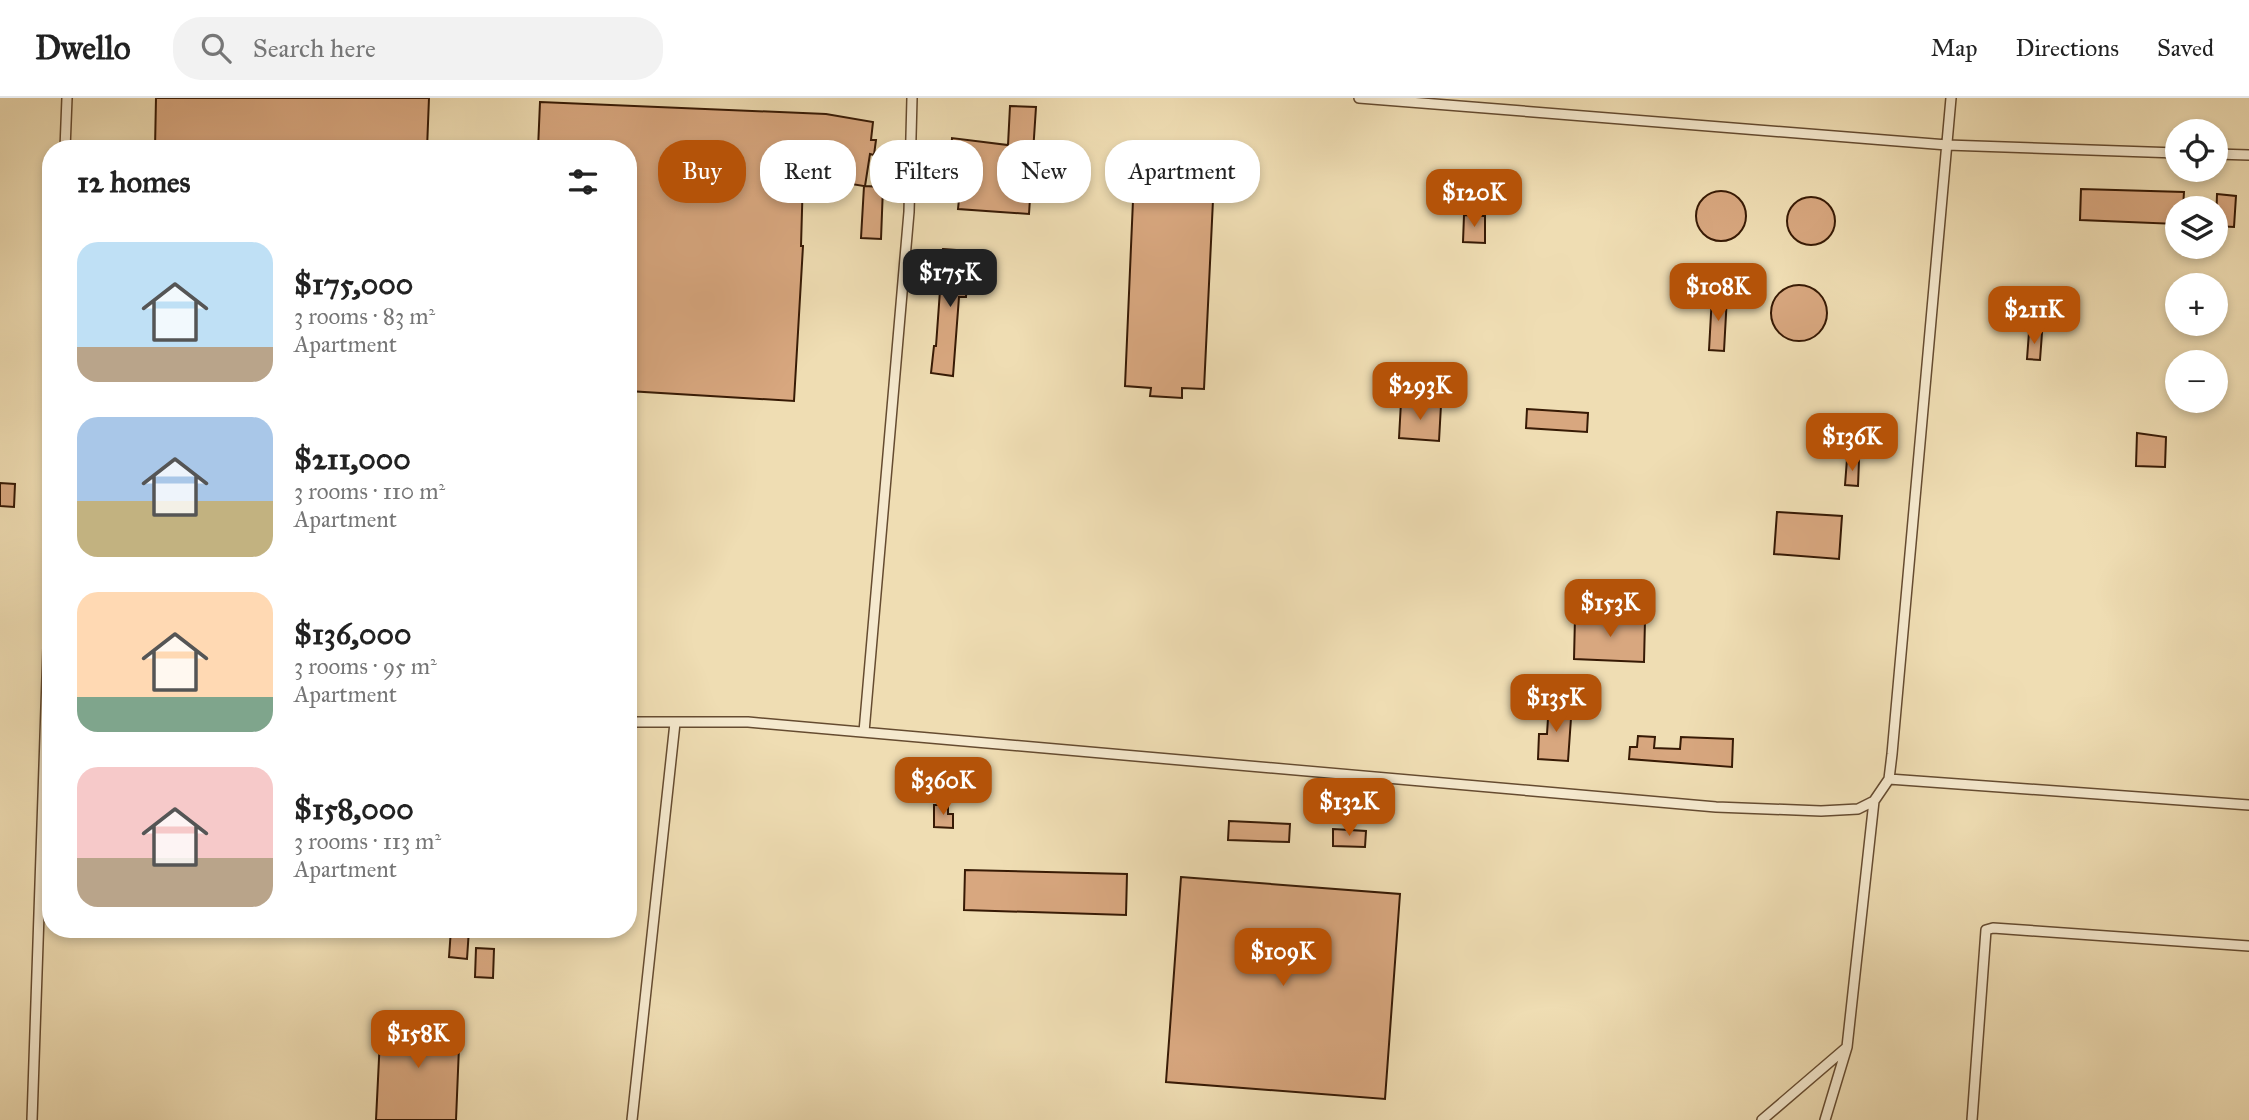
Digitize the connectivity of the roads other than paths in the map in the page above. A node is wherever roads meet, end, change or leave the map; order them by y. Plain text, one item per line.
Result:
1 (67, 98) edge
2 (912, 98) edge
3 (1359, 98) edge
4 (1951, 98) edge
5 (65, 140) edge
6 (1947, 145) junction
7 (2165, 153) edge
8 (2228, 154) edge
9 (2249, 155) edge
10 (637, 722) edge
11 (675, 723) junction
12 (864, 732) junction
13 (1889, 779) junction
14 (1874, 802) junction
15 (2249, 805) edge
16 (42, 860) edge
17 (2249, 946) edge
18 (1847, 1047) junction
19 (32, 1120) edge
20 (632, 1120) edge
21 (1762, 1120) edge
22 (1825, 1120) edge
23 (1972, 1120) edge

1 - 5 lane
2 - 12 lane
3 - 6 lane
4 - 6 lane
6 - 7 lane
6 - 13 lane
8 - 9 lane
10 - 11 lane
11 - 12 lane
11 - 20 lane
12 - 14 lane
13 - 14 lane
13 - 15 lane
14 - 18 lane
16 - 19 lane
17 - 23 lane
18 - 21 lane
18 - 22 lane

